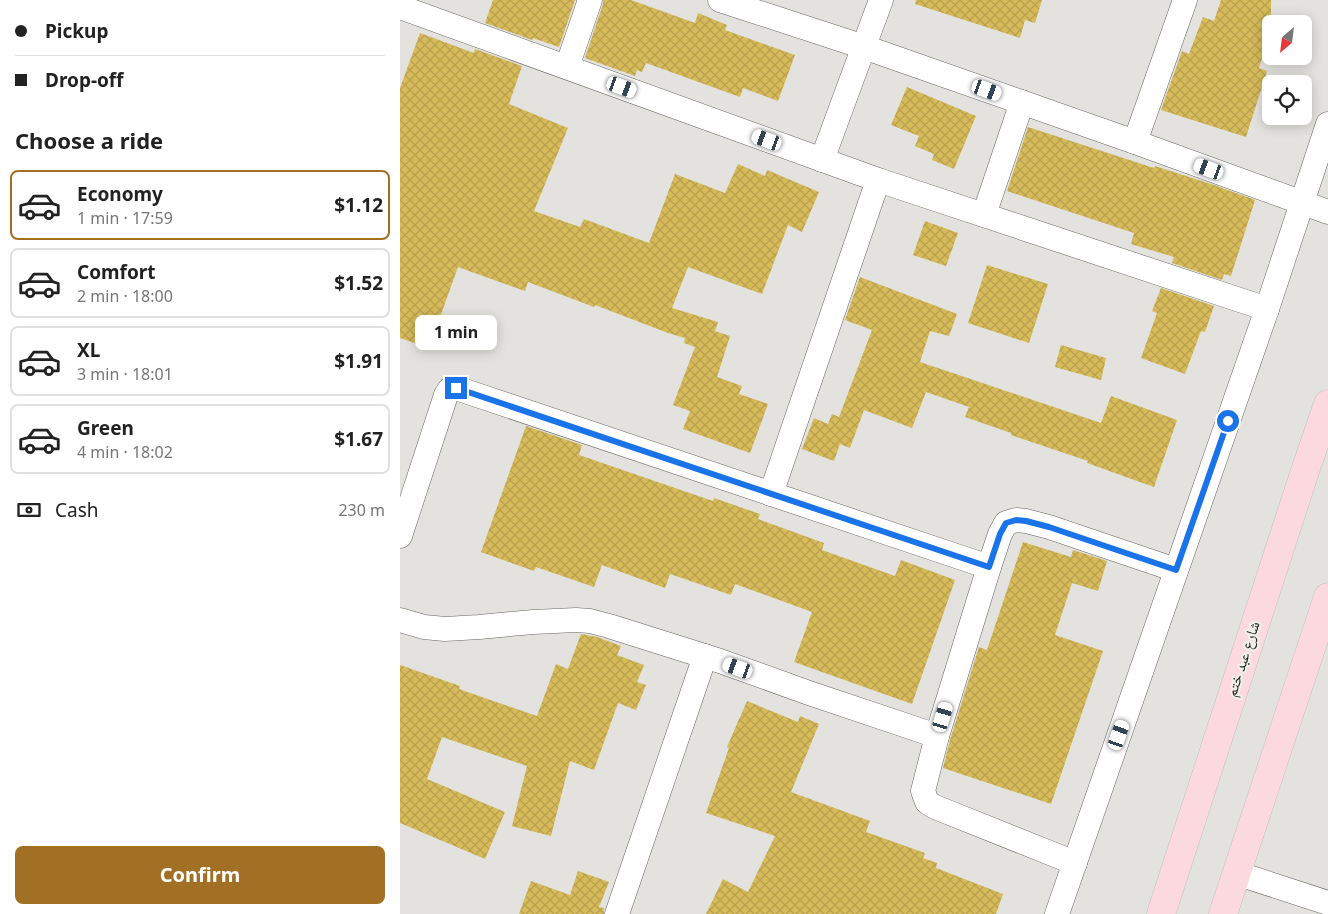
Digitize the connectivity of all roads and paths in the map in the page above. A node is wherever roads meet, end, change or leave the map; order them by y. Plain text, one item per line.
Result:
1 (590, 0) edge
2 (720, 0) edge
3 (881, 0) edge
4 (1185, 0) edge
5 (400, 7) edge
6 (864, 47) junction
7 (567, 67) junction
8 (1022, 102) junction
9 (1328, 124) edge
10 (1135, 142) junction
11 (822, 160) junction
12 (878, 180) junction
13 (1302, 202) junction
14 (1328, 212) edge
15 (984, 215) junction
16 (1267, 310) junction
17 (1328, 404) edge
18 (771, 494) junction
19 (400, 536) edge
20 (989, 567) junction
21 (1176, 570) junction
22 (1328, 597) edge
23 (400, 620) edge
24 (705, 656) junction
25 (937, 736) junction
26 (1075, 863) junction
27 (1236, 873) junction
28 (1328, 903) edge
29 (617, 914) edge
30 (1057, 914) edge
31 (1161, 914) edge
32 (1223, 914) edge

1 - 7 street
2 - 6 street
3 - 6 street
4 - 10 street
5 - 7 street
6 - 8 street
6 - 11 street
7 - 11 street
8 - 10 street
8 - 15 street
9 - 13 street
10 - 13 street
11 - 12 street
12 - 15 street
12 - 18 street
13 - 14 street
13 - 16 street
15 - 16 street
16 - 21 street
17 - 31 main road, شارع عبد ختم
18 - 19 street
18 - 20 street
20 - 21 street
20 - 25 street
21 - 26 street
22 - 27 main road
23 - 24 street
24 - 25 street
24 - 29 street
25 - 26 street
26 - 30 street
27 - 28 street
27 - 32 main road

